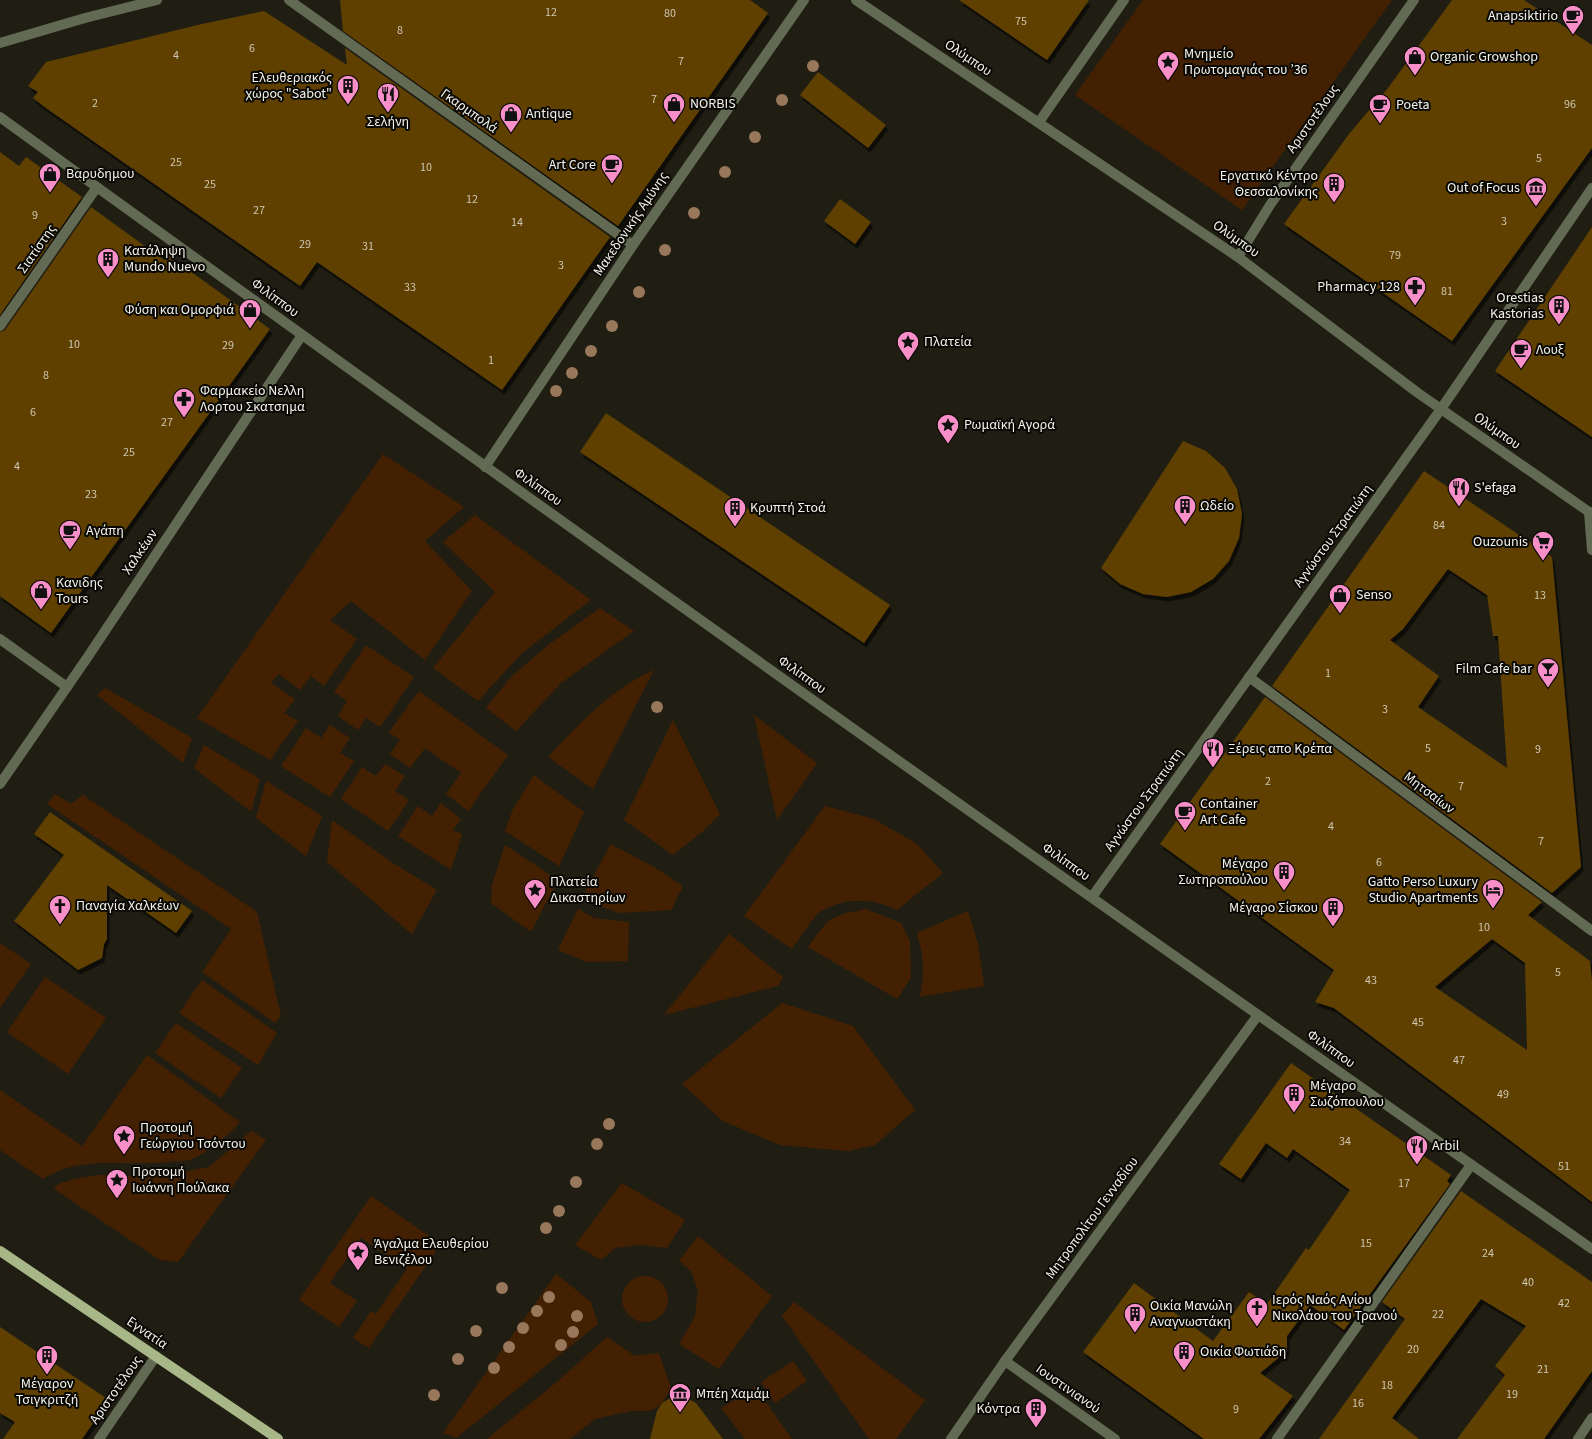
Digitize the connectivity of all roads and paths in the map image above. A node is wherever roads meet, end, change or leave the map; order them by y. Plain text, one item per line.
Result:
1 (157, 0) edge
2 (289, 0) edge
3 (804, 0) edge
4 (856, 0) edge
5 (1124, 0) edge
6 (1414, 0) edge
7 (0, 43) edge
8 (0, 117) edge
9 (1039, 122) junction
10 (98, 187) junction
11 (1592, 188) edge
12 (633, 245) junction
13 (1238, 257) junction
14 (0, 326) edge
15 (302, 335) junction
16 (1441, 409) junction
17 (485, 467) junction
18 (1591, 513) edge
19 (1592, 550) edge
20 (0, 639) edge
21 (1249, 677) junction
22 (67, 687) junction
23 (0, 784) edge
24 (1092, 897) junction
25 (1592, 931) edge
26 (1258, 1015) junction
27 (1471, 1165) junction
28 (1592, 1249) edge
29 (0, 1251) edge
30 (156, 1356) junction
31 (1005, 1361) junction
32 (1592, 1418) edge
33 (99, 1439) edge
34 (278, 1439) edge
35 (950, 1439) edge
36 (1115, 1439) edge
37 (1277, 1439) edge
38 (1578, 1439) edge

1 - 7 street
2 - 12 street, Γκαρμπολά
3 - 12 street, Μακεδονικής Αμύνης
4 - 9 street, Ολύμπου
5 - 9 street
6 - 13 street, Αριστοτέλους
8 - 10 street, Φιλίππου
9 - 13 street, Ολύμπου
10 - 14 street, Σιατίστης
10 - 15 street, Φιλίππου
11 - 16 street, Αγνώστου Στρατιώτη
12 - 17 street, Μακεδονικής Αμύνης
13 - 16 street, Ολύμπου
15 - 17 street, Φιλίππου
15 - 22 street, Χαλκέων
16 - 18 street, Ολύμπου
16 - 21 street, Αγνώστου Στρατιώτη
17 - 24 street, Φιλίππου
18 - 19 street
20 - 22 street
21 - 24 street, Αγνώστου Στρατιώτη
21 - 25 street, Μητσαίων
22 - 23 street, Χαλκέων
24 - 26 street, Φιλίππου
26 - 27 street, Φιλίππου
26 - 31 street, Μητροπολίτου Γενναδίου
27 - 28 street, Φιλίππου
27 - 37 street
29 - 30 main road, Εγνατία
30 - 33 street, Αριστοτέλους
30 - 34 main road, Εγνατία
31 - 35 street, Μητροπολίτου Γενναδίου
31 - 36 street, Ιουστινιανού
32 - 38 street

